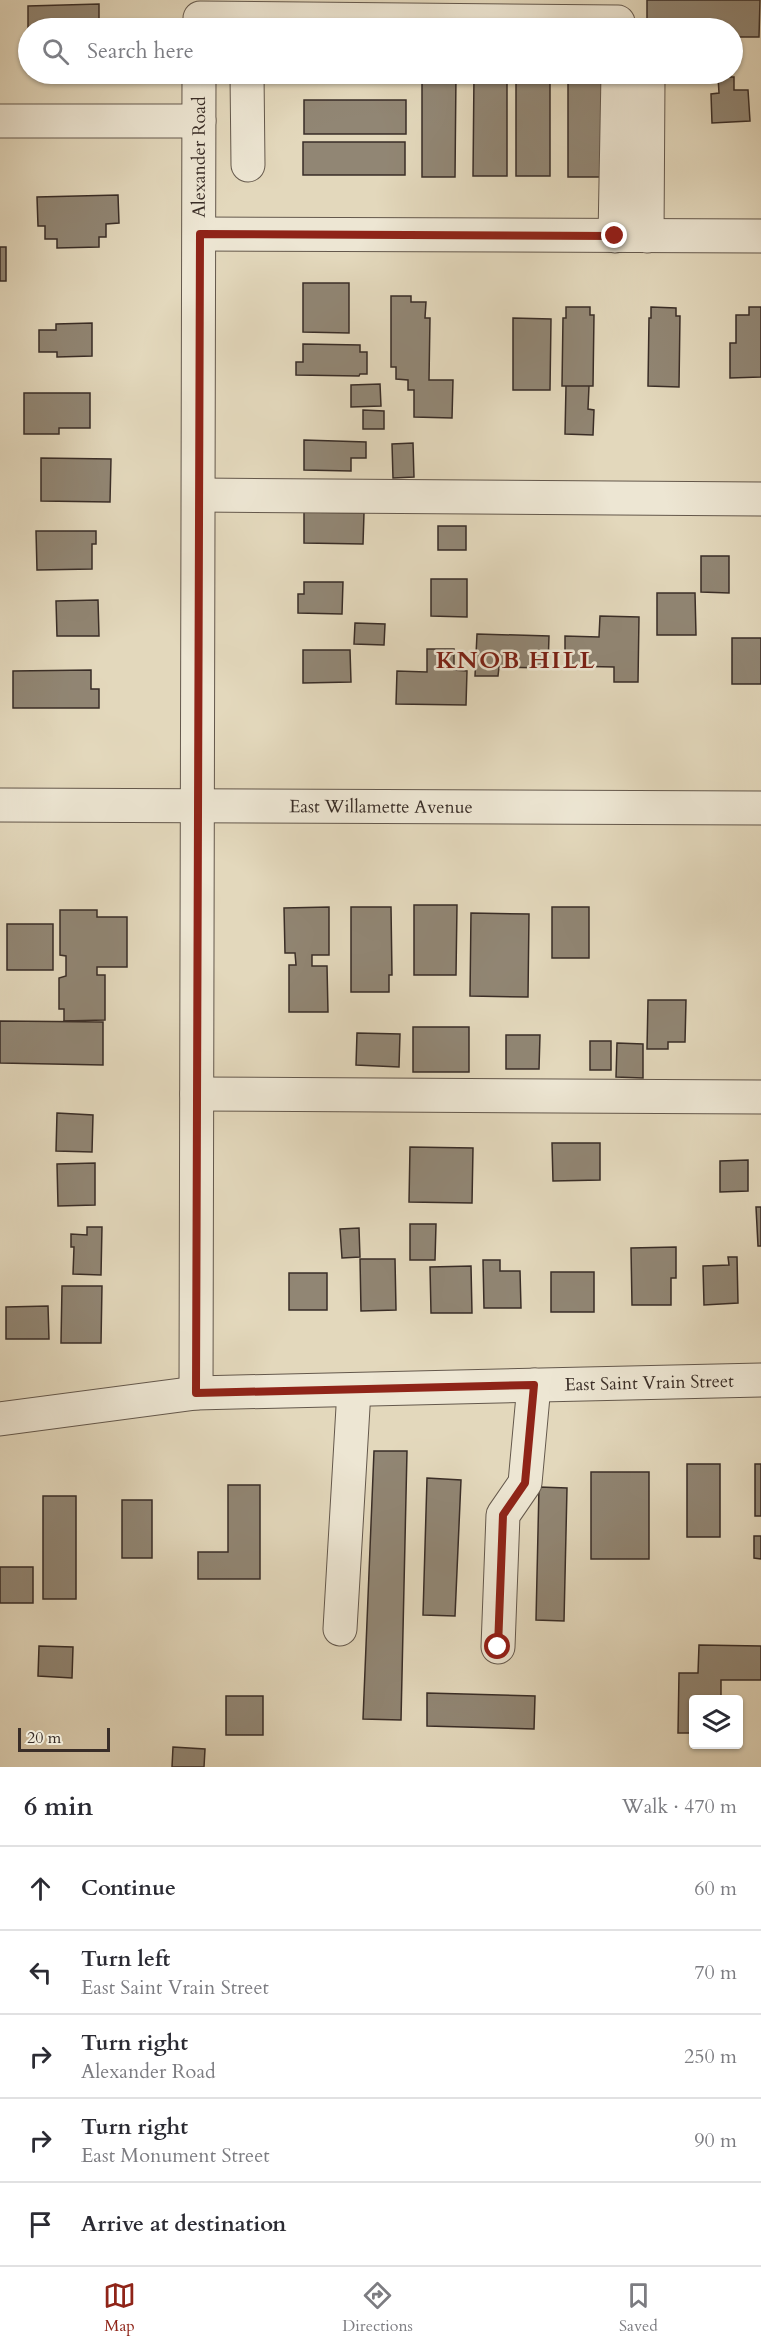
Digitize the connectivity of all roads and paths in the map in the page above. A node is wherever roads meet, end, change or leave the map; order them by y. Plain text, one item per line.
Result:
1 (199, 84) edge
2 (247, 84) edge
3 (633, 84) edge
4 (0, 121) edge
5 (199, 121) junction
6 (248, 165) dead end
7 (200, 234) junction
8 (631, 236) junction
9 (761, 236) edge
10 (199, 495) junction
11 (761, 499) edge
12 (0, 805) edge
13 (198, 806) junction
14 (761, 808) edge
15 (197, 1094) junction
16 (761, 1097) edge
17 (761, 1380) edge
18 (534, 1385) junction
19 (354, 1389) junction
20 (196, 1393) junction
21 (0, 1419) edge
22 (340, 1629) dead end
23 (498, 1647) dead end

1 - 5 street, Alexander Road
2 - 6 street
3 - 8 street
4 - 5 street
5 - 7 street, Alexander Road
7 - 8 street
7 - 10 street, Alexander Road
8 - 9 street
10 - 11 street
10 - 13 street, Alexander Road
12 - 13 street, East Willamette Avenue
13 - 14 street, East Willamette Avenue
13 - 15 street, Alexander Road
15 - 16 street
15 - 20 street, Alexander Road
17 - 18 street, East Saint Vrain Street
18 - 19 street, East Saint Vrain Street
18 - 23 street
19 - 20 street, East Saint Vrain Street
19 - 22 street
20 - 21 street, East Saint Vrain Street

